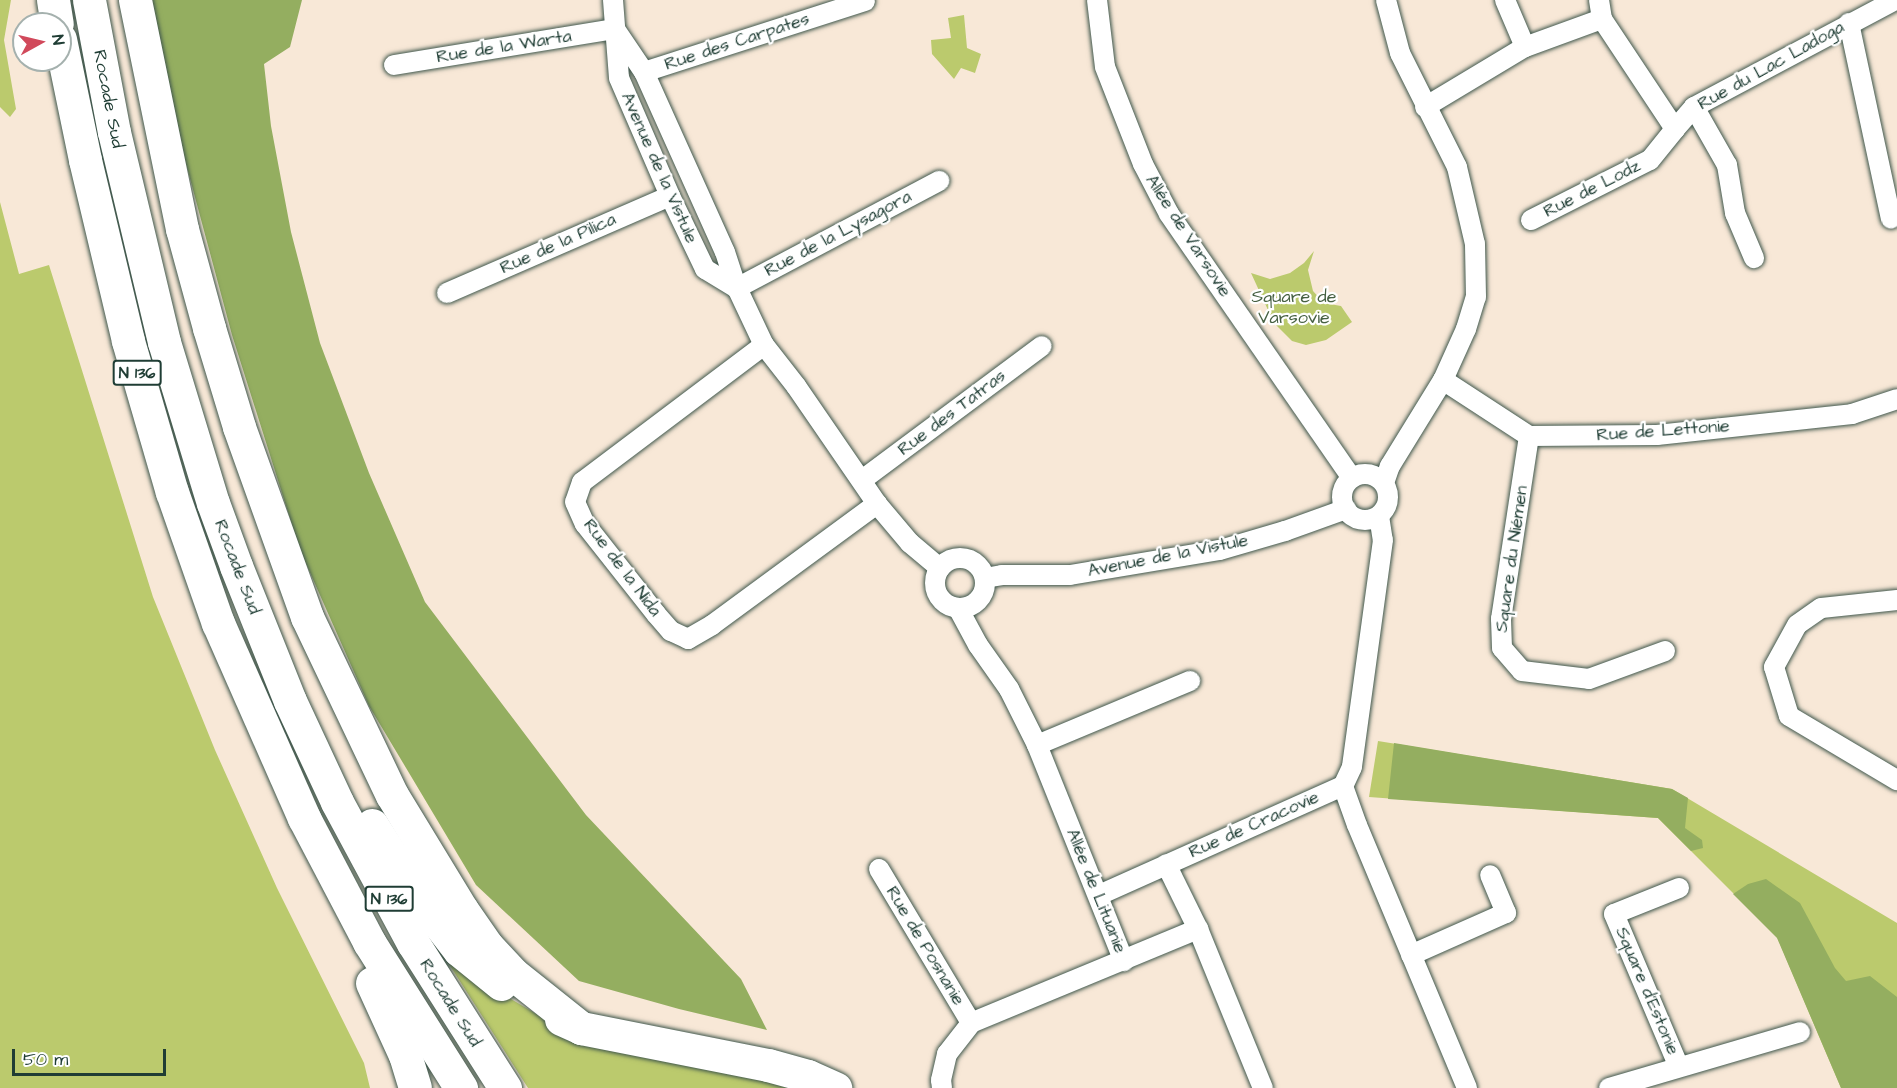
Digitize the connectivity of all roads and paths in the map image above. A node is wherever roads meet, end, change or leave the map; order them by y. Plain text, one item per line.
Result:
1 (89, 0) edge
2 (135, 0) edge
3 (614, 0) edge
4 (1097, 0) edge
5 (1386, 0) edge
6 (1505, 0) edge
7 (1894, 0) edge
8 (865, 1) edge
9 (1601, 10) edge
10 (1849, 23) junction
11 (615, 29) junction
12 (1525, 46) junction
13 (394, 65) dead end
14 (67, 72) edge
15 (644, 72) junction
16 (1425, 107) junction
17 (1694, 107) junction
18 (1675, 129) junction
19 (939, 181) dead end
20 (670, 196) junction
21 (1891, 219) dead end
22 (1531, 220) dead end
23 (1754, 258) dead end
24 (737, 288) junction
25 (447, 293) dead end
26 (764, 345) junction
27 (1042, 346) dead end
28 (1443, 380) junction
29 (1897, 399) edge
30 (1529, 436) junction
31 (1352, 478) junction
32 (862, 480) junction
33 (1384, 483) junction
34 (876, 504) junction
35 (1346, 509) junction
36 (1379, 516) junction
37 (940, 568) junction
38 (985, 578) junction
39 (1897, 600) edge
40 (958, 608) junction
41 (1665, 651) dead end
42 (1190, 681) dead end
43 (290, 701) junction
44 (1037, 745) junction
45 (1897, 780) edge
46 (1343, 786) junction
47 (1166, 864) junction
48 (879, 869) dead end
49 (1490, 875) dead end
50 (1679, 888) dead end
51 (1099, 895) junction
52 (1198, 929) junction
53 (369, 942) junction
54 (1411, 955) junction
55 (1124, 961) junction
56 (971, 1023) junction
57 (581, 1028) junction
58 (1800, 1032) dead end
59 (1679, 1067) junction
60 (415, 1088) edge
61 (461, 1088) edge
62 (505, 1088) edge
63 (835, 1088) edge
64 (942, 1088) edge
65 (1263, 1088) edge
66 (1467, 1088) edge
67 (1609, 1088) edge

1 - 43 highway, Rocade Sud / N 136
2 - 57 highway
3 - 11 street, Avenue de la Vistule
4 - 31 street, Allée de Varsovie
5 - 16 street
6 - 12 street
7 - 10 street, Rue du Lac Ladoga
8 - 15 street, Rue des Carpates
9 - 12 street
9 - 18 street
10 - 17 street, Rue du Lac Ladoga
10 - 21 street
11 - 13 street, Rue de la Warta
11 - 15 street, Avenue de la Vistule
11 - 20 street, Avenue de la Vistule
12 - 16 street
14 - 53 highway, Rocade Sud / N 136
15 - 24 street, Avenue de la Vistule
16 - 28 street
17 - 18 street, Rue du Lac Ladoga
17 - 23 street
18 - 22 street, Rue de Lodz
19 - 24 street, Rue de la Lysagora
20 - 24 street, Avenue de la Vistule
20 - 25 street, Rue de la Pilica
24 - 26 street, Avenue de la Vistule
26 - 32 street, Avenue de la Vistule
26 - 34 street, Rue de la Nida
27 - 32 street, Rue des Tatras
28 - 30 street
28 - 33 street
29 - 30 street, Rue de Lettonie
30 - 41 street, Square du Niémen
31 - 33 street
31 - 35 street
32 - 34 street, Avenue de la Vistule
33 - 36 street
34 - 37 street, Avenue de la Vistule
35 - 36 street
35 - 38 street, Avenue de la Vistule
36 - 46 street
37 - 38 street
37 - 40 street
38 - 40 street
39 - 45 street
40 - 44 street, Allée de Lituanie
42 - 44 street
43 - 57 highway
43 - 62 highway, Rocade Sud / N 136
44 - 51 street, Allée de Lituanie
46 - 47 street, Rue de Cracovie
46 - 54 street
47 - 51 street, Rue de Cracovie
47 - 52 street
48 - 56 street, Rue de Posnanie
49 - 54 street
50 - 59 street, Square d'Estonie
51 - 55 street, Allée de Lituanie
52 - 55 street
52 - 65 street
53 - 60 highway
53 - 61 highway, Rocade Sud / N 136
54 - 66 street
55 - 56 street, Allée de Lituanie
56 - 64 street
57 - 63 highway
58 - 59 street, Square d'Estonie
59 - 67 street, Square d'Estonie

